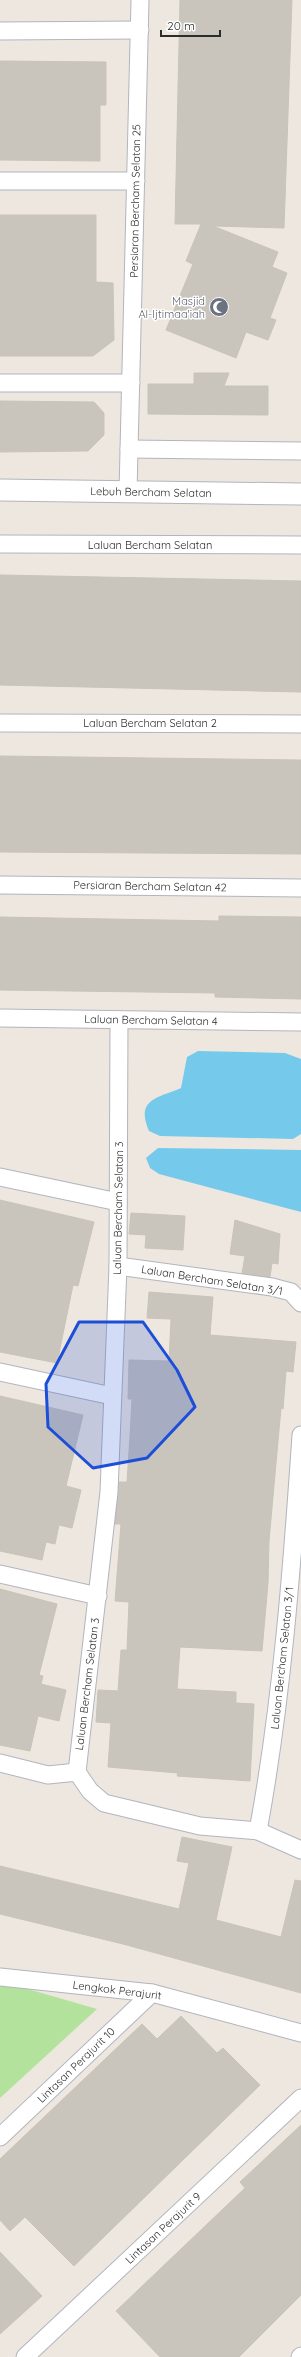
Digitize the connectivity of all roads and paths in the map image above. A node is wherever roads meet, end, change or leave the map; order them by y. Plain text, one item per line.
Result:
1 (140, 0) edge
2 (140, 30) junction
3 (0, 31) edge
4 (0, 181) edge
5 (136, 181) junction
6 (0, 383) edge
7 (130, 383) junction
8 (129, 449) junction
9 (301, 451) edge
10 (0, 490) edge
11 (128, 492) junction
12 (301, 494) edge
13 (0, 544) edge
14 (301, 545) edge
15 (0, 723) edge
16 (301, 724) edge
17 (0, 885) edge
18 (301, 888) edge
19 (0, 1018) edge
20 (119, 1020) junction
21 (301, 1022) edge
22 (0, 1176) edge
23 (118, 1202) junction
24 (118, 1266) junction
25 (301, 1303) edge
26 (0, 1372) edge
27 (112, 1396) junction
28 (301, 1435) edge
29 (0, 1574) edge
30 (98, 1596) junction
31 (0, 1763) edge
32 (76, 1772) junction
33 (258, 1831) junction
34 (301, 1850) edge
35 (0, 1977) edge
36 (152, 1993) junction
37 (301, 2033) edge
38 (301, 2098) edge
39 (0, 2138) edge
40 (25, 2357) edge

1 - 2 street, Persiaran Bercham Selatan 25
2 - 3 street
2 - 5 street, Persiaran Bercham Selatan 25
4 - 5 street
5 - 7 street, Persiaran Bercham Selatan 25
6 - 7 street
7 - 8 street, Persiaran Bercham Selatan 25
8 - 9 street
8 - 11 street, Persiaran Bercham Selatan 25
10 - 11 street, Lebuh Bercham Selatan
11 - 12 street, Lebuh Bercham Selatan
13 - 14 street, Laluan Bercham Selatan
15 - 16 street, Laluan Bercham Selatan 2
17 - 18 street, Persiaran Bercham Selatan 42
19 - 20 street, Laluan Bercham Selatan 4
20 - 21 street, Laluan Bercham Selatan 4
20 - 23 street, Laluan Bercham Selatan 3
22 - 23 street
23 - 24 street, Laluan Bercham Selatan 3
24 - 25 street, Laluan Bercham Selatan 3/1
24 - 27 street, Laluan Bercham Selatan 3
26 - 27 street
27 - 30 street, Laluan Bercham Selatan 3
28 - 33 street, Laluan Bercham Selatan 3/1
29 - 30 street
30 - 32 street, Laluan Bercham Selatan 3
31 - 32 street
32 - 33 street
33 - 34 street
35 - 36 street, Lengkok Perajurit
36 - 37 street, Lengkok Perajurit
36 - 39 street, Lintasan Perajurit 10
38 - 40 street, Lintasan Perajurit 9

